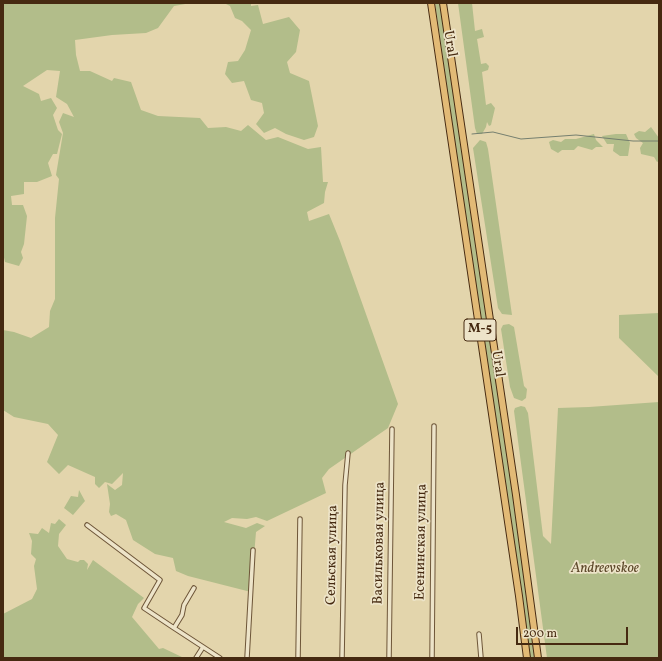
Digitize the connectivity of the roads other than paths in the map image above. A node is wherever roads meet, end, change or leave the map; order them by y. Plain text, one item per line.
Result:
1 (431, 3) edge
2 (443, 3) edge
3 (434, 426) dead end
4 (392, 429) dead end
5 (348, 452) dead end
6 (300, 519) dead end
7 (87, 525) dead end
8 (253, 550) dead end
9 (194, 588) dead end
10 (174, 628) junction
11 (479, 634) dead end
12 (203, 647) junction
13 (196, 658) edge
14 (220, 658) edge
15 (247, 658) edge
16 (298, 658) edge
17 (342, 658) edge
18 (389, 658) edge
19 (432, 658) edge
20 (480, 658) edge
21 (527, 658) edge
22 (538, 658) edge

1 - 21 main road, Ural / М-5
2 - 22 main road, Ural / М-5
3 - 19 street, Есенинская улица
4 - 18 street, Васильковая улица
5 - 17 street, Сельская улица
6 - 16 street
7 - 10 street
8 - 15 street
9 - 10 street
10 - 12 street
11 - 20 street
12 - 13 street
12 - 14 street

